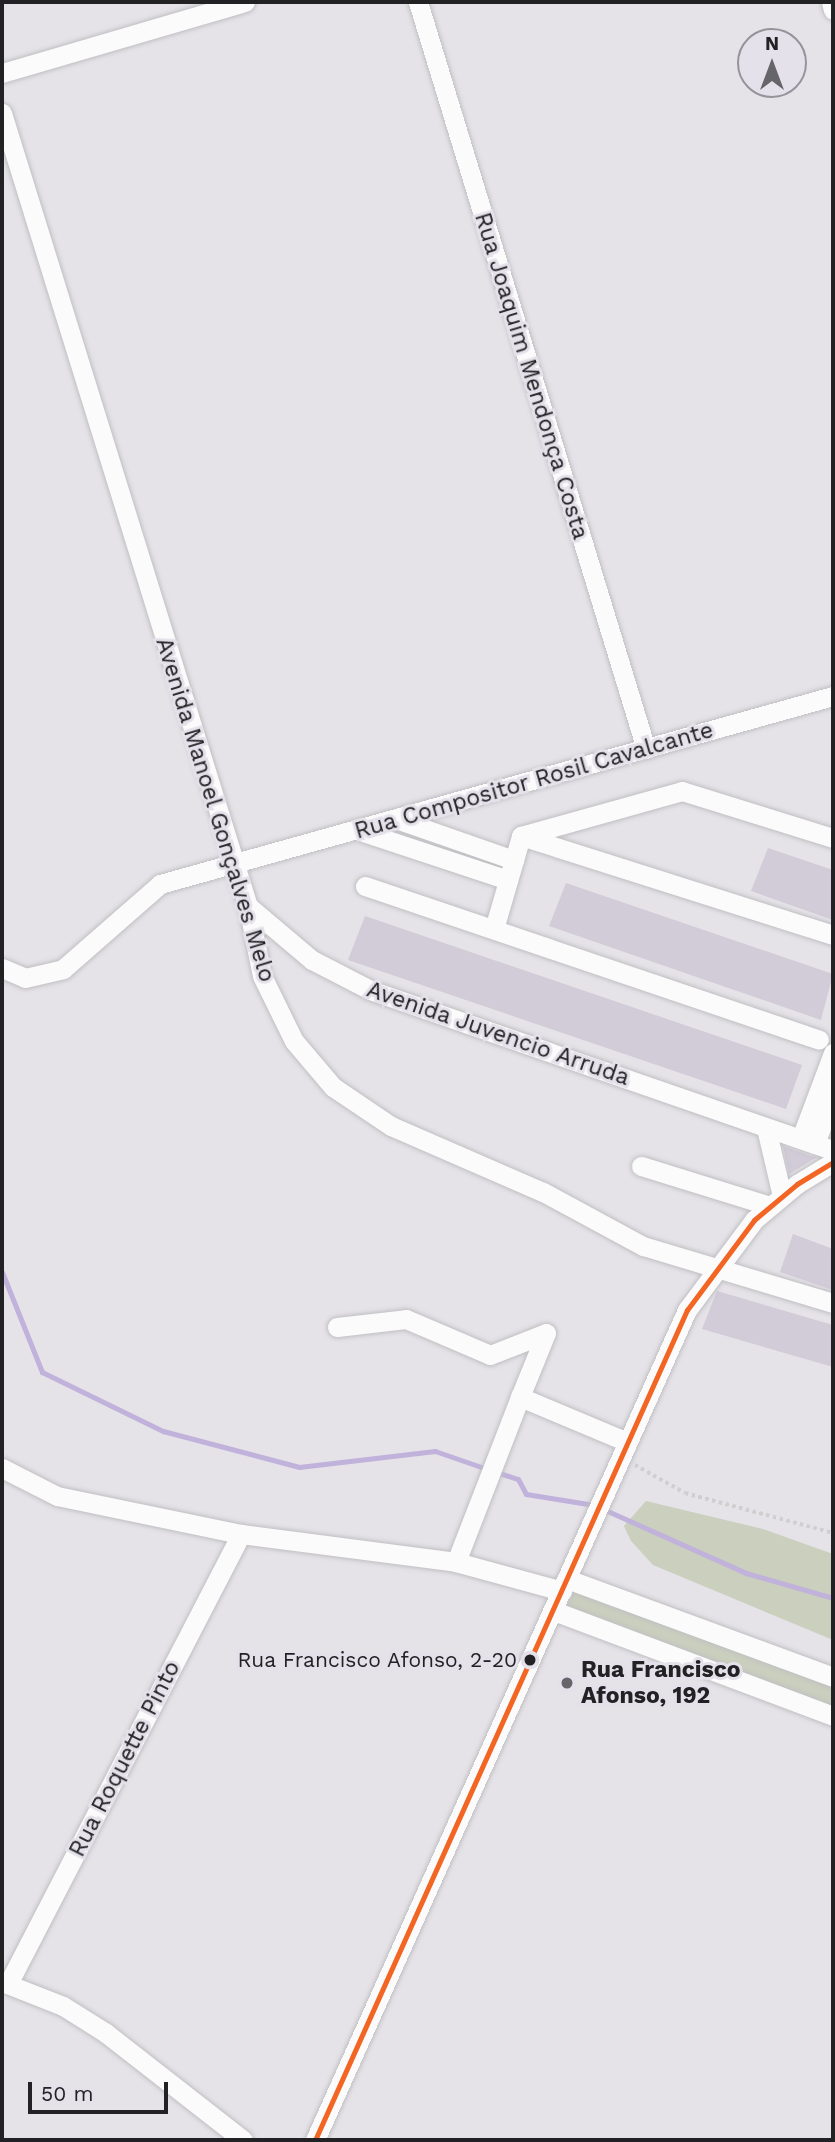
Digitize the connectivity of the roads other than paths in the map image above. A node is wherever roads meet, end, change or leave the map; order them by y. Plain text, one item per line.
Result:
1 (245, 2) edge
2 (418, 2) edge
3 (831, 2) edge
4 (833, 10) edge
5 (2, 73) edge
6 (2, 113) edge
7 (833, 695) edge
8 (646, 749) junction
9 (399, 820) junction
10 (360, 831) junction
11 (521, 836) junction
12 (833, 838) edge
13 (514, 860) junction
14 (235, 867) junction
15 (508, 880) junction
16 (366, 886) dead end
17 (248, 906) junction
18 (494, 929) junction
19 (833, 935) edge
20 (2, 968) edge
21 (826, 1046) edge
22 (833, 1095) edge
23 (766, 1128) junction
24 (816, 1144) edge
25 (833, 1162) edge
26 (641, 1166) dead end
27 (776, 1201) junction
28 (713, 1270) junction
29 (833, 1303) edge
30 (337, 1327) dead end
31 (520, 1397) junction
32 (621, 1448) junction
33 (2, 1468) edge
34 (242, 1534) junction
35 (456, 1562) junction
36 (564, 1585) junction
37 (554, 1611) junction
38 (833, 1678) edge
39 (833, 1716) edge
40 (5, 1983) edge
41 (243, 2140) edge
42 (315, 2140) edge

1 - 5 street
2 - 8 street, Rua Joaquim Mendonça Costa
3 - 4 street
6 - 14 street, Avenida Manoel Gonçalves Melo
7 - 8 street, Rua Compositor Rosil Cavalcante
8 - 9 street, Rua Compositor Rosil Cavalcante
9 - 10 street, Rua Compositor Rosil Cavalcante
9 - 13 street
10 - 14 street, Rua Compositor Rosil Cavalcante
10 - 15 street
11 - 12 street
11 - 13 street
11 - 19 street
13 - 15 street
14 - 17 street, Avenida Manoel Gonçalves Melo
14 - 20 street, Rua Compositor Rosil Cavalcante
15 - 18 street
16 - 18 street
17 - 23 street, Avenida Juvencio Arruda
17 - 28 street, Avenida Manoel Gonçalves Melo
18 - 21 street
21 - 24 street
22 - 24 street
23 - 24 street, Avenida Juvencio Arruda
23 - 27 street
25 - 27 street
26 - 27 street
27 - 28 street
28 - 29 street, Avenida Manoel Gonçalves Melo
28 - 32 street
30 - 31 street
31 - 32 street
31 - 35 street
32 - 36 street
33 - 34 street
34 - 35 street
34 - 40 street, Rua Roquette Pinto
35 - 36 street
36 - 37 street
36 - 38 street
37 - 39 street
37 - 42 street
40 - 41 street

